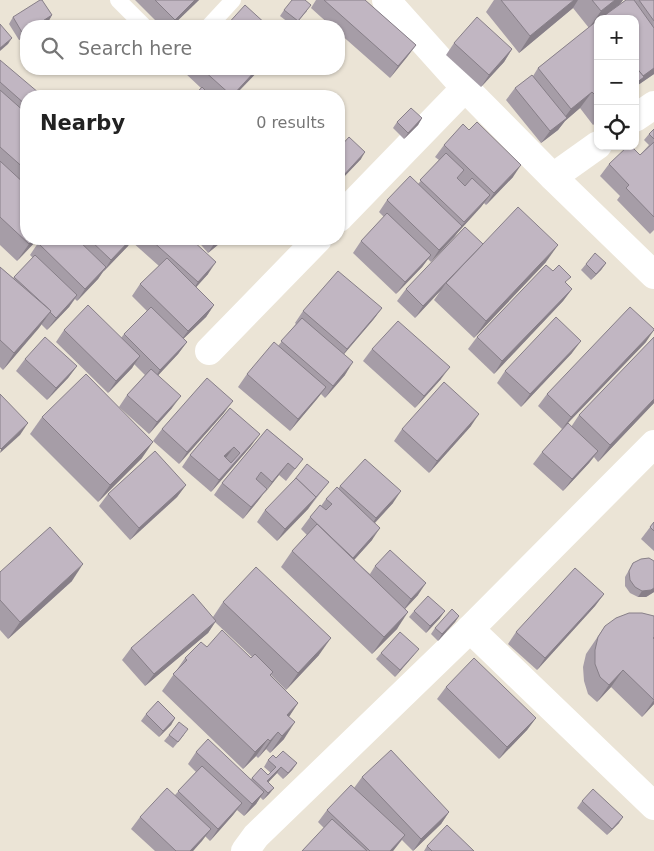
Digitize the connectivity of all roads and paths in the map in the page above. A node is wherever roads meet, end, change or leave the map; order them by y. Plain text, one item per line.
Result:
1 (118, 0) edge
2 (233, 0) edge
3 (386, 0) edge
4 (138, 20) edge
5 (215, 20) edge
6 (465, 88) junction
7 (654, 105) edge
8 (639, 115) edge
9 (594, 148) edge
10 (553, 177) junction
11 (345, 212) edge
12 (312, 245) edge
13 (654, 275) edge
14 (209, 351) dead end
15 (654, 444) edge
16 (470, 629) junction
17 (654, 806) edge
18 (245, 851) edge

1 - 4 lane
2 - 5 lane
3 - 6 street
6 - 10 street
6 - 11 street
7 - 8 street
9 - 10 street
10 - 13 street
12 - 14 street
15 - 16 street
16 - 17 street
16 - 18 street

